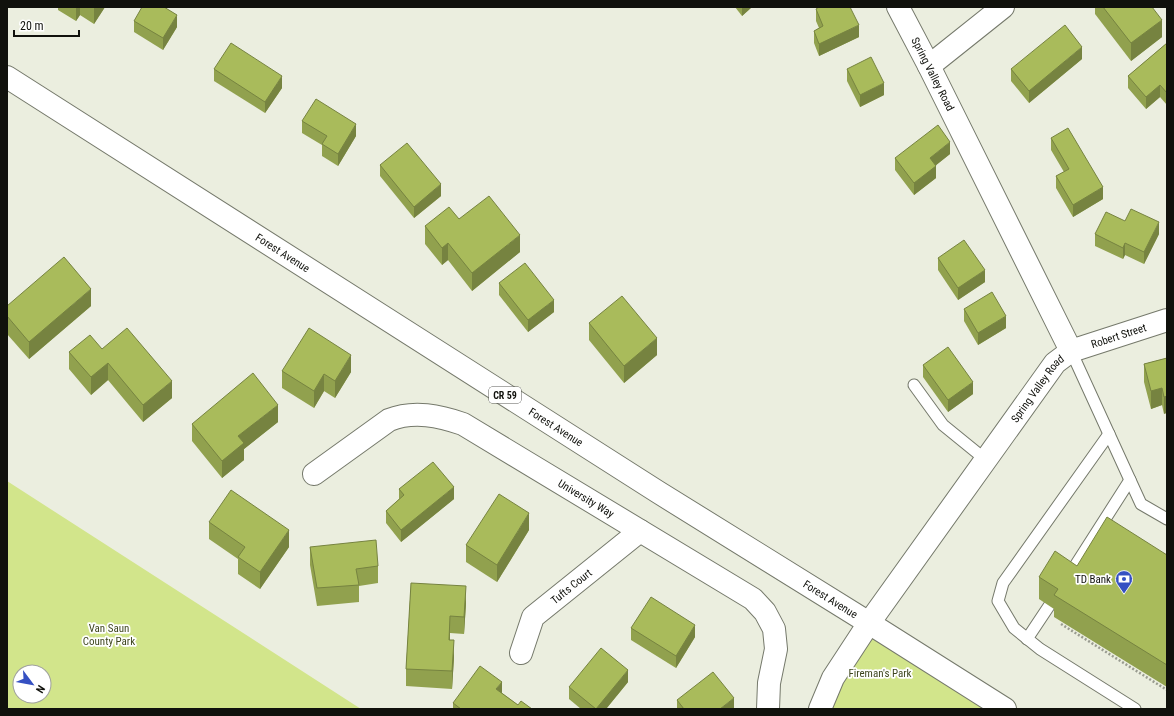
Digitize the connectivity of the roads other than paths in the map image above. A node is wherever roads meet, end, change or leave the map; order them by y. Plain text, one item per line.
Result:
1 (898, 7) edge
2 (1003, 7) edge
3 (929, 66) junction
4 (7, 77) edge
5 (1167, 320) edge
6 (1071, 351) junction
7 (914, 385) dead end
8 (1109, 434) junction
9 (986, 460) junction
10 (314, 474) dead end
11 (1130, 480) junction
12 (1167, 519) edge
13 (640, 531) junction
14 (1066, 580) edge
15 (1049, 606) dead end
16 (869, 622) junction
17 (1027, 639) junction
18 (521, 653) dead end
19 (768, 709) edge
20 (820, 709) edge
21 (1005, 709) edge
22 (1135, 709) edge

1 - 3 street, Spring Valley Road
2 - 3 street
3 - 6 street, Spring Valley Road
4 - 16 street, Forest Avenue / CR 59
5 - 6 street, Robert Street
6 - 8 lane
6 - 9 street, Spring Valley Road
7 - 9 lane
8 - 11 lane
8 - 17 lane
9 - 16 street, Spring Valley Road
10 - 13 street, University Way
11 - 12 lane
11 - 14 lane
13 - 18 street, Tufts Court
13 - 19 street, University Way
15 - 17 lane
16 - 20 street, Spring Valley Road
16 - 21 street, Forest Avenue / CR 59
17 - 22 lane

